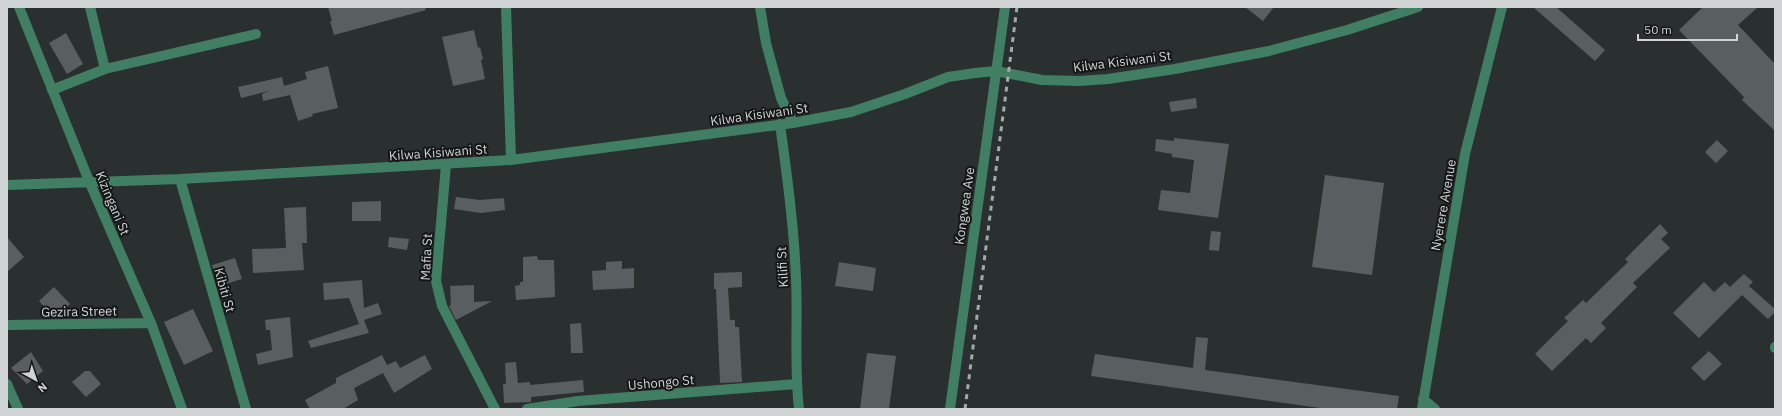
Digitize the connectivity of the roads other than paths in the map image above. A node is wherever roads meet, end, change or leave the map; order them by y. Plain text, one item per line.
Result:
1 (19, 7) edge
2 (90, 7) edge
3 (506, 7) edge
4 (760, 7) edge
5 (1005, 7) edge
6 (1418, 7) edge
7 (1502, 7) edge
8 (256, 34) dead end
9 (105, 69) junction
10 (996, 71) junction
11 (52, 90) junction
12 (793, 123) junction
13 (780, 124) junction
14 (511, 160) junction
15 (446, 165) junction
16 (180, 179) junction
17 (89, 181) junction
18 (7, 185) edge
19 (151, 323) junction
20 (7, 326) edge
21 (7, 384) edge
22 (796, 384) junction
23 (1422, 404) edge
24 (18, 409) edge
25 (182, 409) edge
26 (246, 409) edge
27 (495, 409) edge
28 (527, 409) edge
29 (799, 409) edge
30 (950, 409) edge
31 (1435, 409) edge

1 - 11 street, Kizingani St
2 - 9 street
3 - 14 street
4 - 12 street
5 - 10 street, Kongwea Ave
6 - 10 street, Kilwa Kisiwani St
7 - 23 street, Nyerere Avenue
8 - 9 street
9 - 11 street
10 - 12 street, Kilwa Kisiwani St
10 - 30 street, Kongwea Ave
11 - 17 street, Kizingani St
12 - 13 street, Kilwa Kisiwani St
13 - 14 street, Kilwa Kisiwani St
13 - 22 street, Kilifi St
14 - 15 street, Kilwa Kisiwani St
15 - 16 street, Kilwa Kisiwani St
15 - 27 street, Mafia St
16 - 17 street, Kilwa Kisiwani St
16 - 26 street, Kibiti St
17 - 18 street, Kilwa Kisiwani St
17 - 19 street, Kizingani St
19 - 20 street, Gezira Street
19 - 25 street, Kizingani St
21 - 24 street
22 - 28 street, Ushongo St
22 - 29 street, Kilifi St
23 - 31 street

